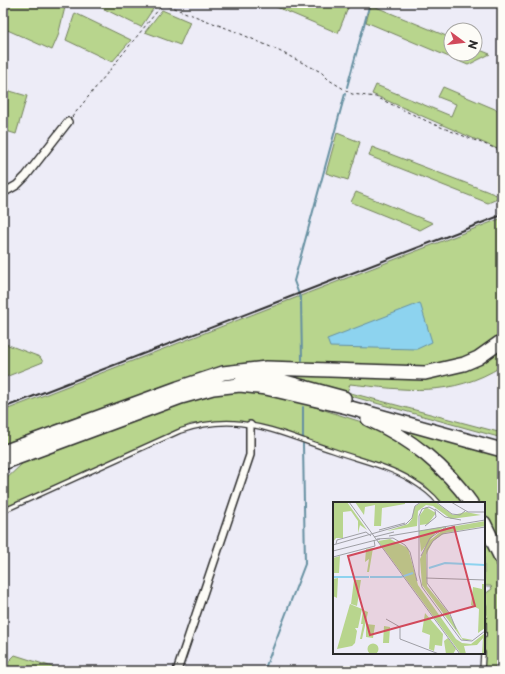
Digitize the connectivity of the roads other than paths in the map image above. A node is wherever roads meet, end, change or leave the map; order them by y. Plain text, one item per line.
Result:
1 (68, 122) road end
2 (3, 193) edge
3 (502, 341) edge
4 (201, 380) junction
5 (314, 399) junction
6 (250, 425) junction
7 (502, 441) edge
8 (502, 450) edge
9 (3, 452) edge
10 (3, 463) edge
11 (438, 502) edge
12 (470, 502) edge
13 (3, 511) edge
14 (485, 525) edge
15 (502, 560) edge
16 (483, 654) edge
17 (177, 671) edge
18 (482, 671) edge

1 - 2 street
3 - 4 highway
4 - 7 highway
4 - 9 highway
5 - 8 highway
5 - 10 highway
5 - 12 highway
6 - 11 lane
6 - 13 lane
6 - 17 street
14 - 15 highway
16 - 18 lane

